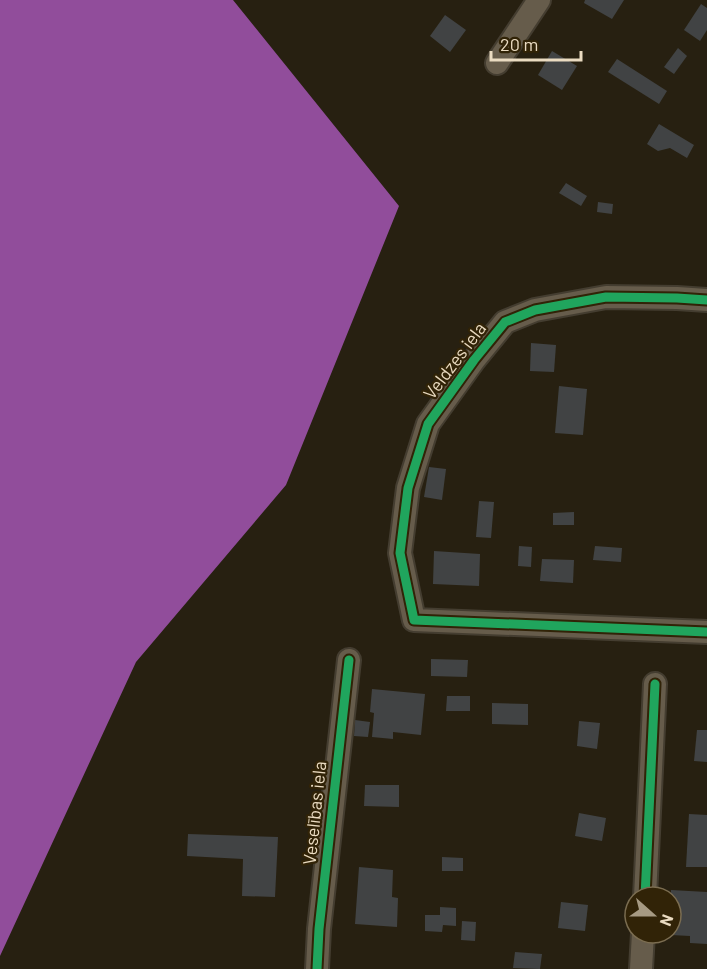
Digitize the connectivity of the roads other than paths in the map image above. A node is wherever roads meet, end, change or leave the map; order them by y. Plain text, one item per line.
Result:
1 (539, 0) edge
2 (497, 63) dead end
3 (707, 300) edge
4 (707, 632) edge
5 (349, 660) dead end
6 (655, 684) dead end
7 (646, 885) edge
8 (642, 945) edge
9 (317, 969) edge
10 (641, 969) edge

1 - 2 street
3 - 4 street, Veldzes iela
5 - 9 street, Veselības iela
6 - 7 street
8 - 10 street

